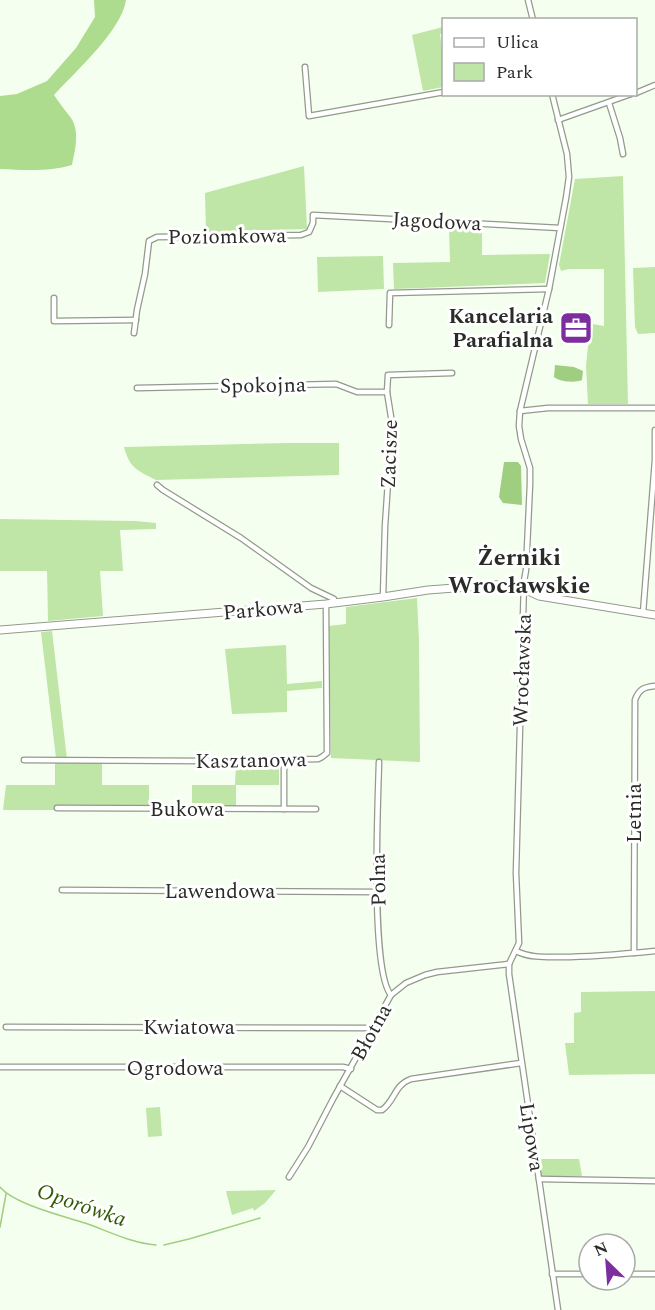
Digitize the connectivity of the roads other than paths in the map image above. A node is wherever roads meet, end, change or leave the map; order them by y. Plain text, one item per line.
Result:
1 (528, 0) edge
2 (532, 18) edge
3 (305, 67) dead end
4 (655, 85) edge
5 (442, 92) edge
6 (637, 93) edge
7 (552, 96) edge
8 (626, 96) edge
9 (609, 103) junction
10 (558, 120) junction
11 (624, 154) dead end
12 (313, 215) joint
13 (560, 228) junction
14 (549, 289) junction
15 (54, 298) dead end
16 (136, 320) junction
17 (389, 325) dead end
18 (134, 333) dead end
19 (452, 373) dead end
20 (137, 388) dead end
21 (387, 392) junction
22 (655, 408) edge
23 (520, 411) junction
24 (655, 430) edge
25 (157, 484) dead end
26 (524, 589) junction
27 (383, 597) junction
28 (335, 603) junction
29 (326, 604) junction
30 (643, 613) junction
31 (655, 615) edge
32 (0, 630) edge
33 (655, 686) edge
34 (284, 759) junction
35 (24, 760) dead end
36 (379, 762) dead end
37 (57, 808) dead end
38 (284, 809) junction
39 (316, 809) dead end
40 (63, 890) dead end
41 (378, 892) junction
42 (516, 951) junction
43 (655, 951) edge
44 (634, 953) junction
45 (509, 964) junction
46 (392, 995) junction
47 (6, 1027) dead end
48 (373, 1028) junction
49 (521, 1063) junction
50 (0, 1067) edge
51 (351, 1069) junction
52 (340, 1086) junction
53 (289, 1178) dead end
54 (538, 1179) junction
55 (655, 1181) edge
56 (552, 1274) junction
57 (577, 1274) edge
58 (637, 1274) edge
59 (655, 1274) edge
60 (558, 1310) edge

1 - 2 street
3 - 5 street
4 - 6 street
7 - 10 street, Wrocławska
8 - 9 street
9 - 10 street
9 - 11 street
10 - 13 street, Wrocławska
12 - 13 street, Jagodowa
12 - 16 street, Poziomkowa
13 - 14 street, Wrocławska
14 - 17 street
14 - 23 street, Wrocławska
15 - 16 street
16 - 18 street, Poziomkowa
19 - 21 street, Zacisze
20 - 21 street, Spokojna
21 - 27 street, Zacisze
22 - 23 street
23 - 26 street, Wrocławska
24 - 30 street
25 - 28 street
26 - 27 street, Parkowa
26 - 30 street, Parkowa
26 - 42 street, Wrocławska
27 - 28 street, Parkowa
28 - 29 street, Parkowa
29 - 32 street, Parkowa
29 - 34 street, Kasztanowa
30 - 31 street, Parkowa
33 - 44 street, Letnia
34 - 35 street, Kasztanowa
34 - 38 street
36 - 41 street, Polna
37 - 38 street, Bukowa
38 - 39 street, Bukowa
40 - 41 street, Lawendowa
41 - 46 street, Polna
42 - 44 street
42 - 45 street, Wrocławska
43 - 44 street
45 - 46 street, Błotna
45 - 49 street, Lipowa
46 - 48 street, Błotna
47 - 48 street, Kwiatowa
48 - 51 street, Błotna
49 - 52 street
49 - 54 street, Lipowa
50 - 51 street, Ogrodowa
51 - 52 street, Błotna
52 - 53 street, Błotna
54 - 55 street
54 - 56 street, Lipowa
56 - 57 street
56 - 60 street, Lipowa
58 - 59 street

